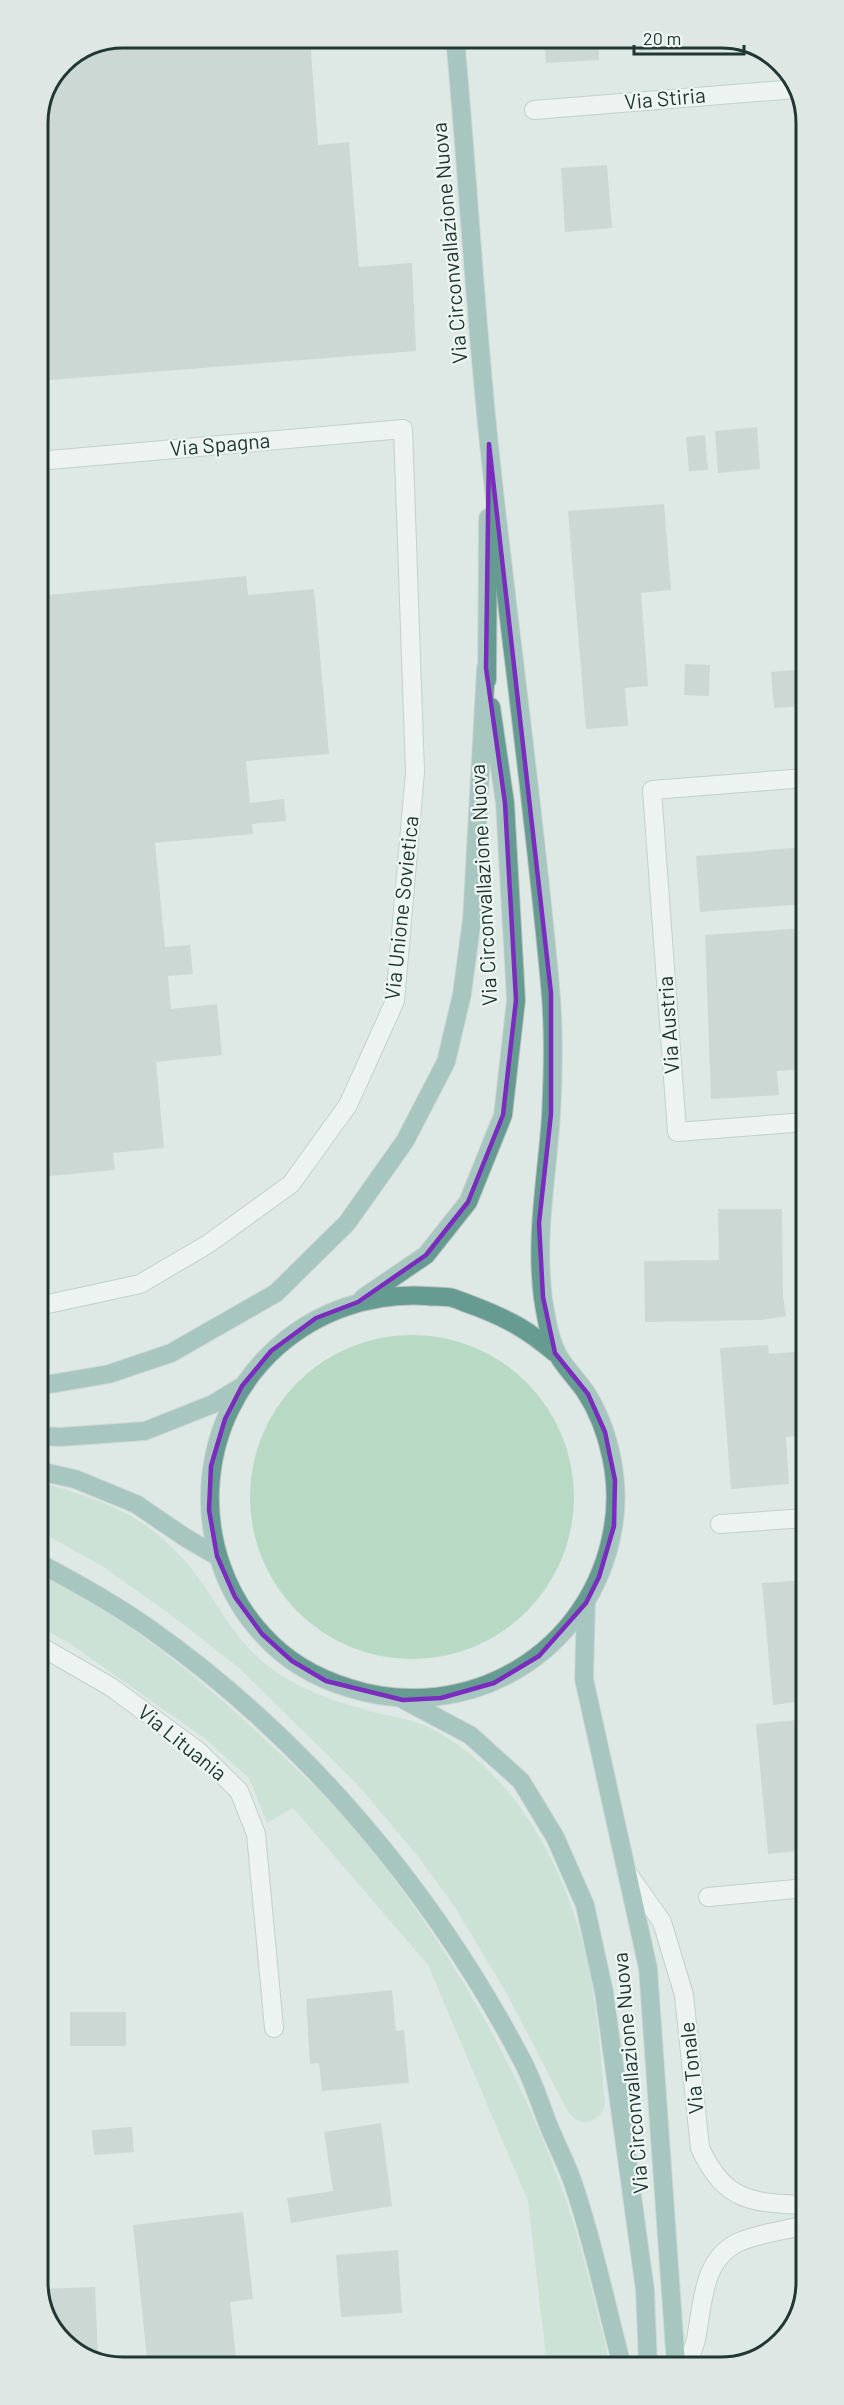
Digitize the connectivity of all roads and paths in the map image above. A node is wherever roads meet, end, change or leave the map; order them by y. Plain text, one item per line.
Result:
1 (456, 48) edge
2 (788, 90) edge
3 (534, 110) dead end
4 (403, 429) joint
5 (489, 444) junction
6 (48, 460) edge
7 (486, 669) junction
8 (796, 779) edge
9 (796, 1123) edge
10 (358, 1302) junction
11 (48, 1304) edge
12 (555, 1353) junction
13 (48, 1384) edge
14 (242, 1386) junction
15 (48, 1436) edge
16 (48, 1473) edge
17 (796, 1519) edge
18 (720, 1524) dead end
19 (217, 1556) junction
20 (48, 1568) edge
21 (586, 1603) junction
22 (48, 1651) edge
23 (403, 1700) junction
24 (626, 1870) junction
25 (796, 1889) edge
26 (708, 1897) dead end
27 (274, 2028) dead end
28 (796, 2204) edge
29 (796, 2227) edge
30 (620, 2357) edge
31 (648, 2357) edge
32 (675, 2357) edge
33 (690, 2357) edge

1 - 5 main road, Via Circonvallazione Nuova
2 - 3 street, Via Stiria
4 - 6 street, Via Spagna
4 - 11 street, Via Unione Sovietica
5 - 7 main road, Via Circonvallazione Nuova
5 - 12 main road, Via Circonvallazione Nuova
7 - 10 main road, Via Circonvallazione Nuova
7 - 13 main road
8 - 9 street, Via Austria
10 - 12 main road
10 - 14 main road
12 - 21 main road
14 - 15 main road
14 - 19 main road
16 - 19 main road
17 - 18 street
19 - 23 main road
20 - 30 main road
21 - 23 main road
21 - 24 main road, Via Circonvallazione Nuova
22 - 27 street, Via Lituania
23 - 31 main road, Via Circonvallazione Nuova
24 - 28 street, Via Tonale
24 - 32 main road, Via Circonvallazione Nuova
25 - 26 street
29 - 33 street

